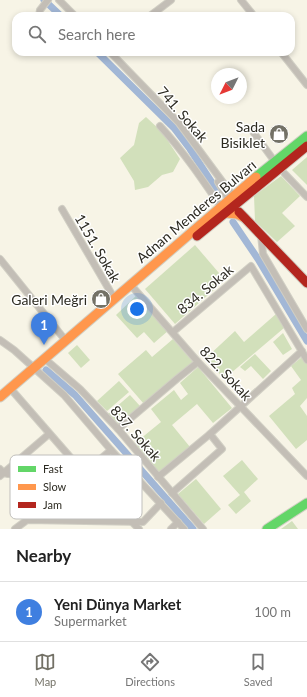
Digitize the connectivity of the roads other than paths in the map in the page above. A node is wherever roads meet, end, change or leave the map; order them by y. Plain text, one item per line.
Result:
1 (48, 0) edge
2 (59, 0) edge
3 (171, 0) edge
4 (241, 0) edge
5 (40, 12) edge
6 (71, 12) edge
7 (155, 12) edge
8 (251, 12) edge
9 (114, 56) edge
10 (284, 56) edge
11 (307, 73) edge
12 (302, 78) junction
13 (307, 85) edge
14 (160, 126) dead end
15 (251, 129) dead end
16 (307, 136) edge
17 (307, 146) edge
18 (275, 162) junction
19 (285, 174) dead end
20 (307, 197) edge
21 (234, 201) junction
22 (62, 209) dead end
23 (223, 210) junction
24 (243, 217) junction
25 (261, 234) junction
26 (0, 259) edge
27 (307, 283) edge
28 (132, 286) junction
29 (114, 298) junction
30 (104, 309) junction
31 (307, 329) edge
32 (172, 332) junction
33 (0, 340) edge
34 (66, 341) junction
35 (302, 351) junction
36 (45, 359) junction
37 (307, 360) edge
38 (198, 362) junction
39 (34, 368) junction
40 (10, 388) junction
41 (0, 397) edge
42 (240, 406) junction
43 (118, 430) junction
44 (49, 434) junction
45 (210, 434) junction
46 (111, 450) junction
47 (23, 455) edge
48 (68, 455) edge
49 (105, 455) edge
50 (116, 455) edge
51 (139, 455) edge
52 (142, 458) edge
53 (10, 466) edge
54 (1, 473) edge
55 (307, 476) edge
56 (158, 477) junction
57 (142, 483) edge
58 (172, 493) junction
59 (161, 503) junction
60 (307, 503) edge
61 (128, 519) edge
62 (178, 522) junction
63 (132, 523) junction
64 (16, 529) edge
65 (139, 529) edge
66 (171, 529) edge
67 (184, 529) edge
68 (203, 529) edge
69 (267, 529) edge

1 - 5 street
2 - 6 street
3 - 7 street
4 - 8 street
9 - 21 street, 741. Sokak
10 - 12 street
11 - 12 street
12 - 13 street
14 - 23 street
15 - 18 street
16 - 18 main road, Adnan Menderes Bulvarı
17 - 21 main road, Adnan Menderes Bulvarı
18 - 21 main road, Adnan Menderes Bulvarı
19 - 20 street
21 - 23 main road, Adnan Menderes Bulvarı
21 - 24 main road
21 - 25 main road
22 - 29 street, 1151. Sokak
23 - 24 main road
23 - 28 main road, Adnan Menderes Bulvarı
24 - 25 main road
25 - 27 main road
25 - 31 street
26 - 34 street
28 - 29 main road, Adnan Menderes Bulvarı
28 - 30 main road, Adnan Menderes Bulvarı
28 - 32 street, 822. Sokak
29 - 30 main road, Adnan Menderes Bulvarı
30 - 34 main road, Adnan Menderes Bulvarı
32 - 35 street, 834. Sokak
32 - 38 street, 822. Sokak
33 - 39 street, 837. Sokak
34 - 36 main road, Adnan Menderes Bulvarı
35 - 37 street
35 - 42 street
36 - 39 main road, Adnan Menderes Bulvarı
36 - 43 street, 837. Sokak
38 - 42 street, 822. Sokak
38 - 43 street
39 - 40 main road, Adnan Menderes Bulvarı
39 - 46 street, 837. Sokak
40 - 41 main road, Adnan Menderes Bulvarı
40 - 44 street
42 - 45 street
42 - 55 street, 822. Sokak
43 - 51 street, 837. Sokak
44 - 47 street
44 - 48 street
45 - 56 street
45 - 58 street
46 - 49 street
46 - 50 street, 837. Sokak
52 - 56 street, 837. Sokak
53 - 54 street
56 - 58 street, 837. Sokak
57 - 59 street, 837. Sokak
58 - 68 street, 837. Sokak
59 - 62 street, 837. Sokak
59 - 63 street
60 - 69 main road
61 - 63 street
62 - 66 street
62 - 67 street, 837. Sokak
63 - 64 street
63 - 65 street

